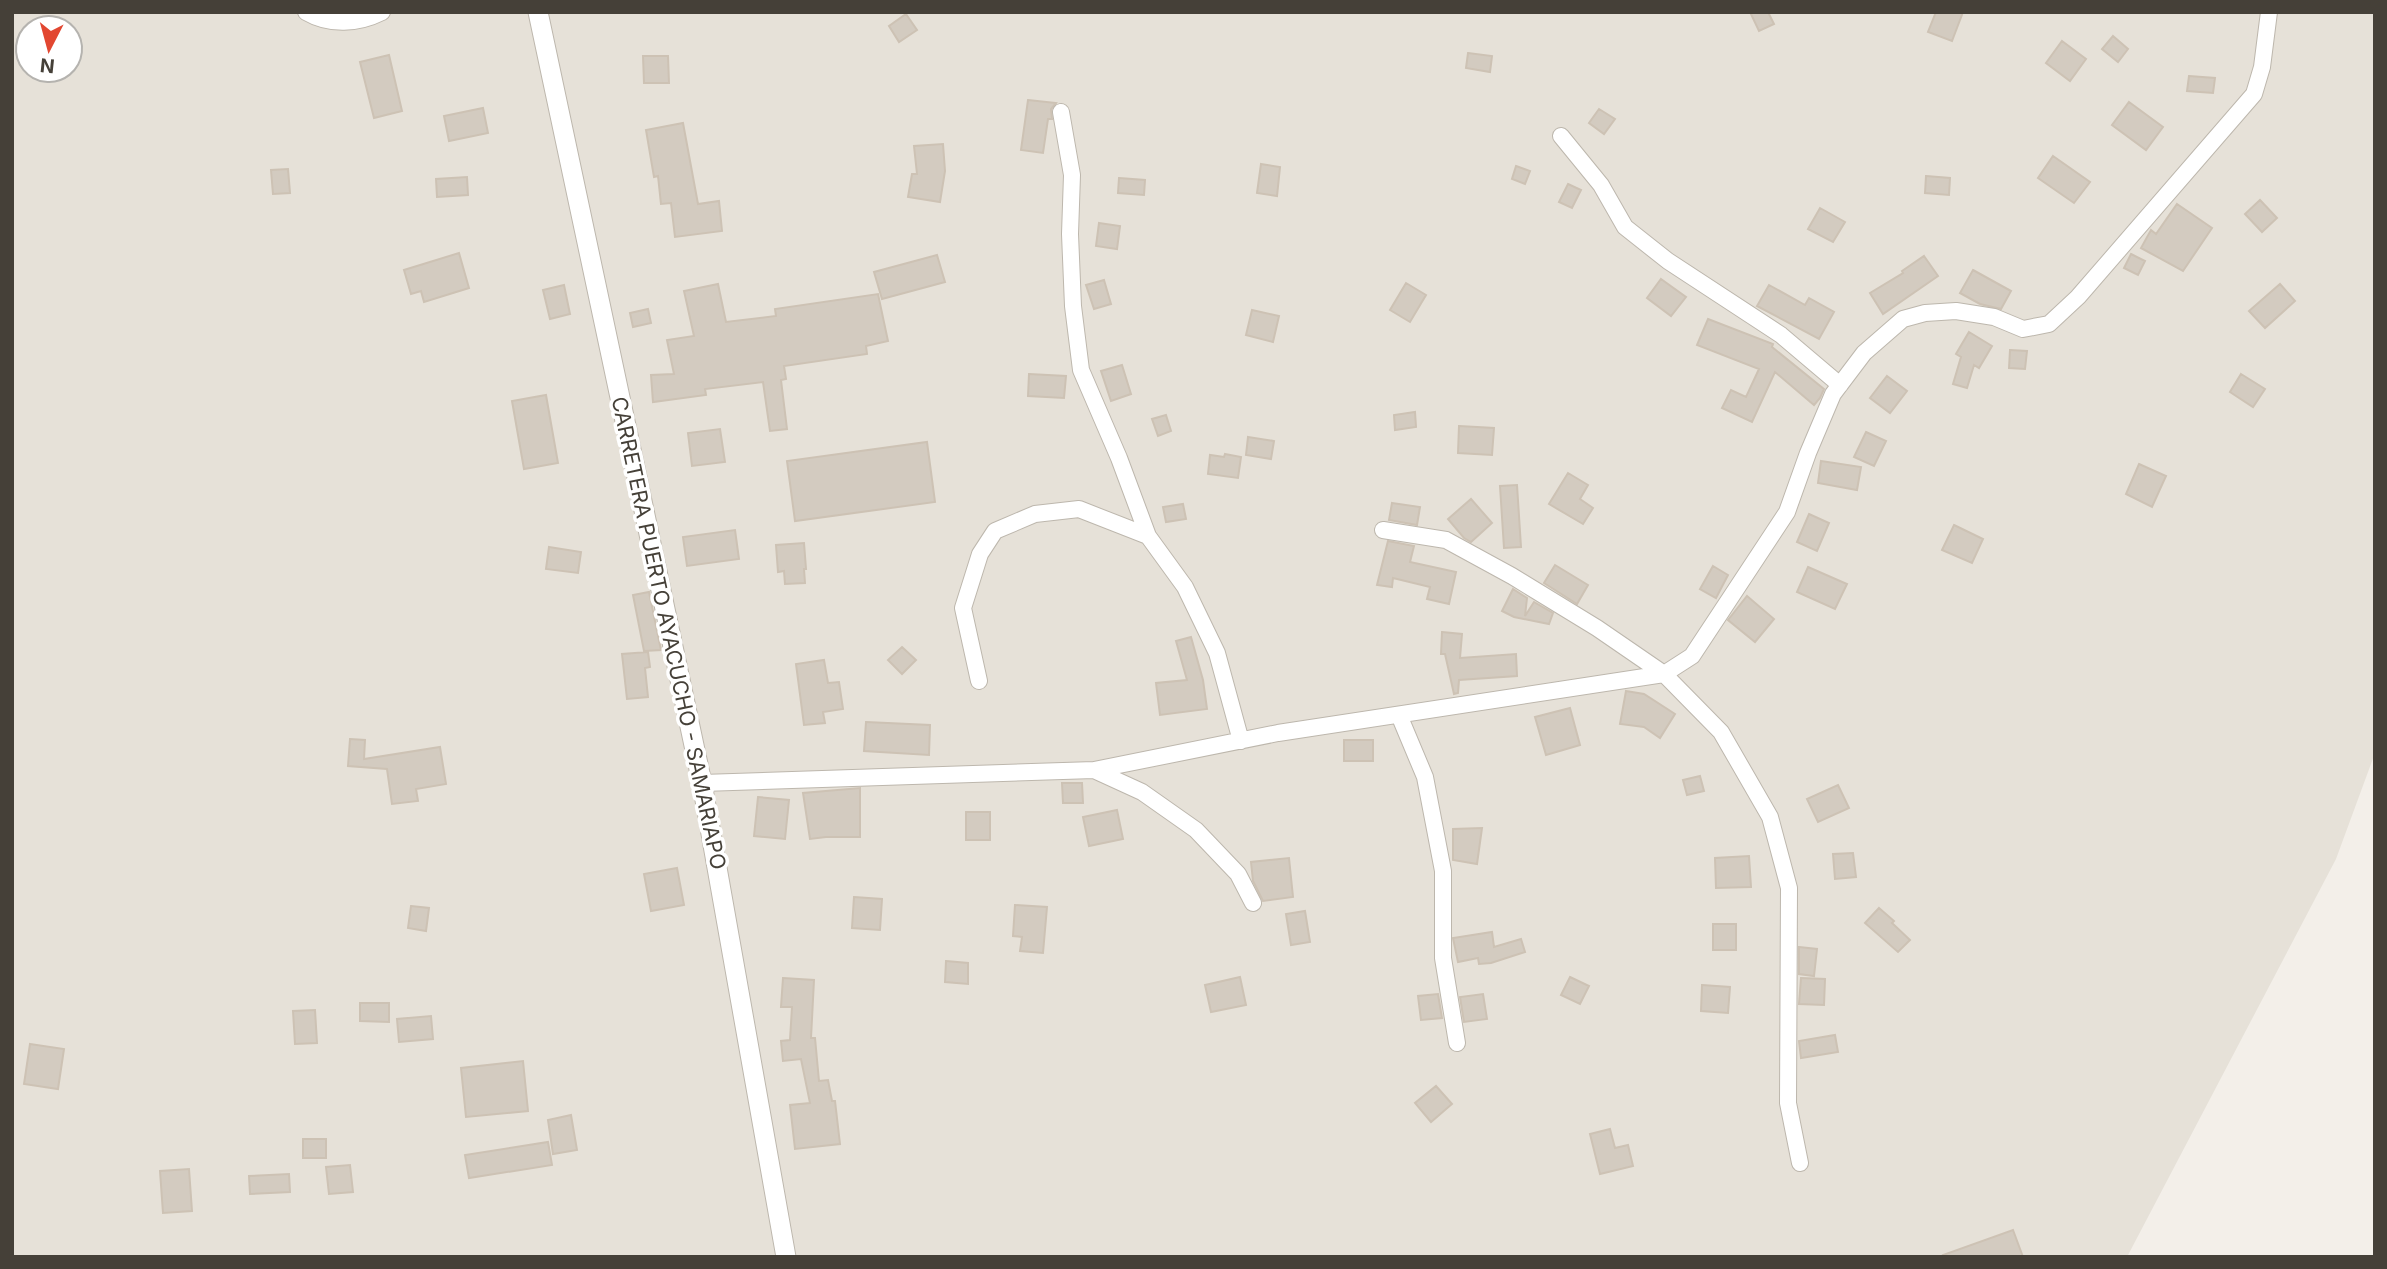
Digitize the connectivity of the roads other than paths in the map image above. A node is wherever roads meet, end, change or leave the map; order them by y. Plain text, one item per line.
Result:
1 (306, 12) edge
2 (382, 12) edge
3 (538, 12) edge
4 (2269, 12) edge
5 (1061, 112) dead end
6 (1562, 136) dead end
7 (1840, 385) junction
8 (1383, 530) dead end
9 (1148, 536) junction
10 (1664, 674) junction
11 (979, 681) dead end
12 (1399, 715) junction
13 (1241, 741) junction
14 (1094, 770) junction
15 (702, 783) junction
16 (1253, 903) dead end
17 (1457, 1043) dead end
18 (1800, 1163) dead end
19 (786, 1257) edge

1 - 2 street
3 - 15 street, CARRETERA PUERTO AYACUCHO - SAMARIAPO
4 - 7 street
5 - 9 street
6 - 7 street
7 - 10 street
8 - 10 street
9 - 11 street
9 - 13 street
10 - 12 street
10 - 18 street
12 - 13 street
12 - 17 street
13 - 14 street
14 - 15 street
14 - 16 street
15 - 19 street, CARRETERA PUERTO AYACUCHO - SAMARIAPO

